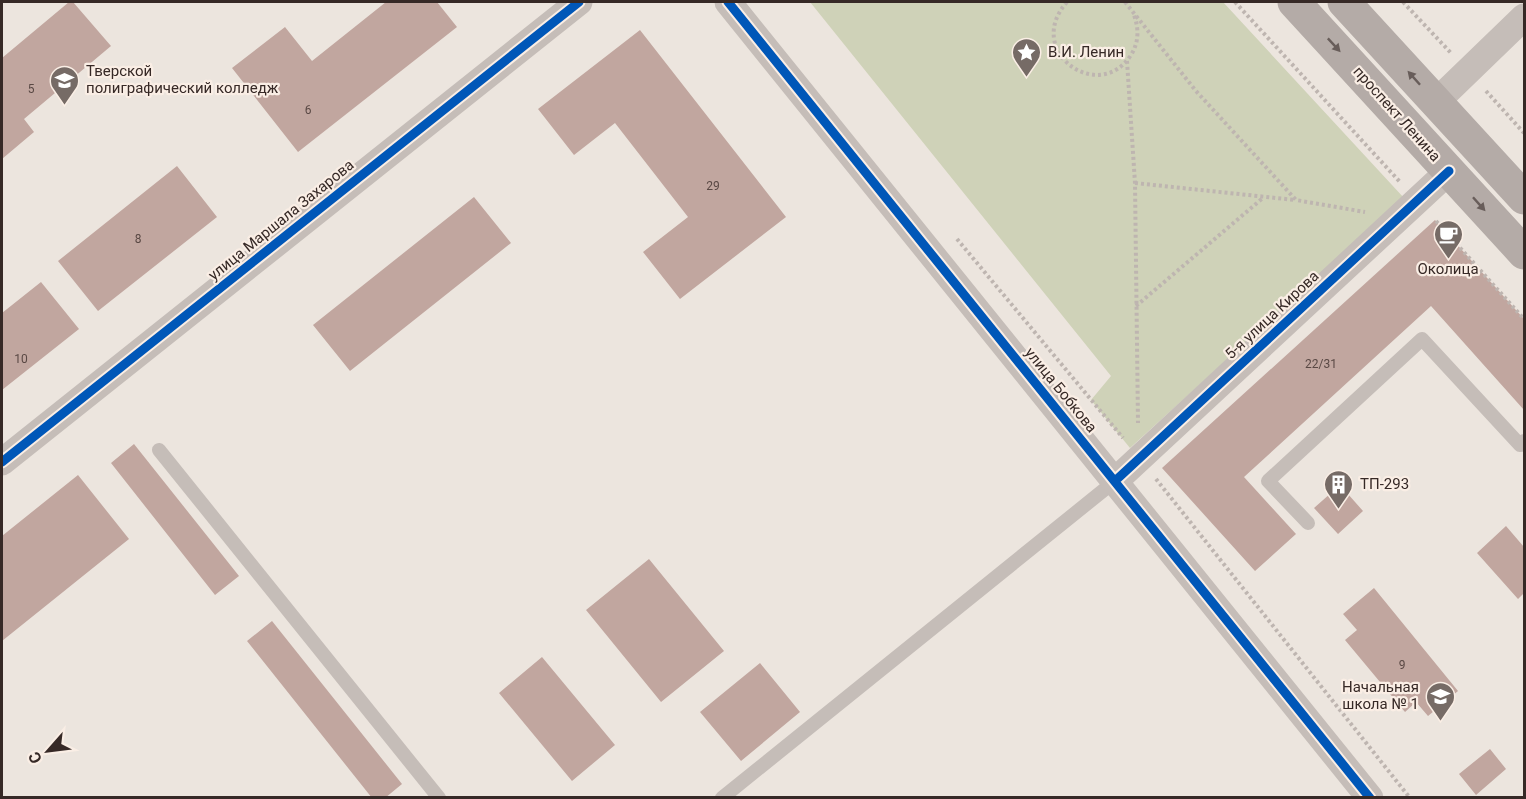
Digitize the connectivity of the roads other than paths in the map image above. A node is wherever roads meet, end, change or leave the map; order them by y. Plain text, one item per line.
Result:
1 (579, 2) edge
2 (728, 2) edge
3 (1294, 2) edge
4 (1344, 2) edge
5 (1524, 17) edge
6 (1436, 102) junction
7 (1394, 110) junction
8 (1498, 169) junction
9 (1449, 171) junction
10 (1524, 198) edge
11 (1524, 253) edge
12 (1524, 441) edge
13 (159, 450) dead end
14 (2, 462) edge
15 (1115, 481) junction
16 (1308, 523) dead end
17 (439, 798) edge
18 (722, 798) edge
19 (1370, 798) edge

1 - 14 street, улица Маршала Захарова
2 - 15 street, улица Бобкова
3 -> 7 main road, проспект Ленина
6 -> 4 main road
5 - 6 street
6 - 7 main road
6 - 8 main road
7 - 9 main road, проспект Ленина
8 - 9 main road
8 - 10 main road
9 -> 11 main road, проспект Ленина
9 - 15 street, 5-я улица Кирова
12 - 16 lane
13 - 17 lane
15 - 18 lane
15 - 19 street, улица Бобкова

